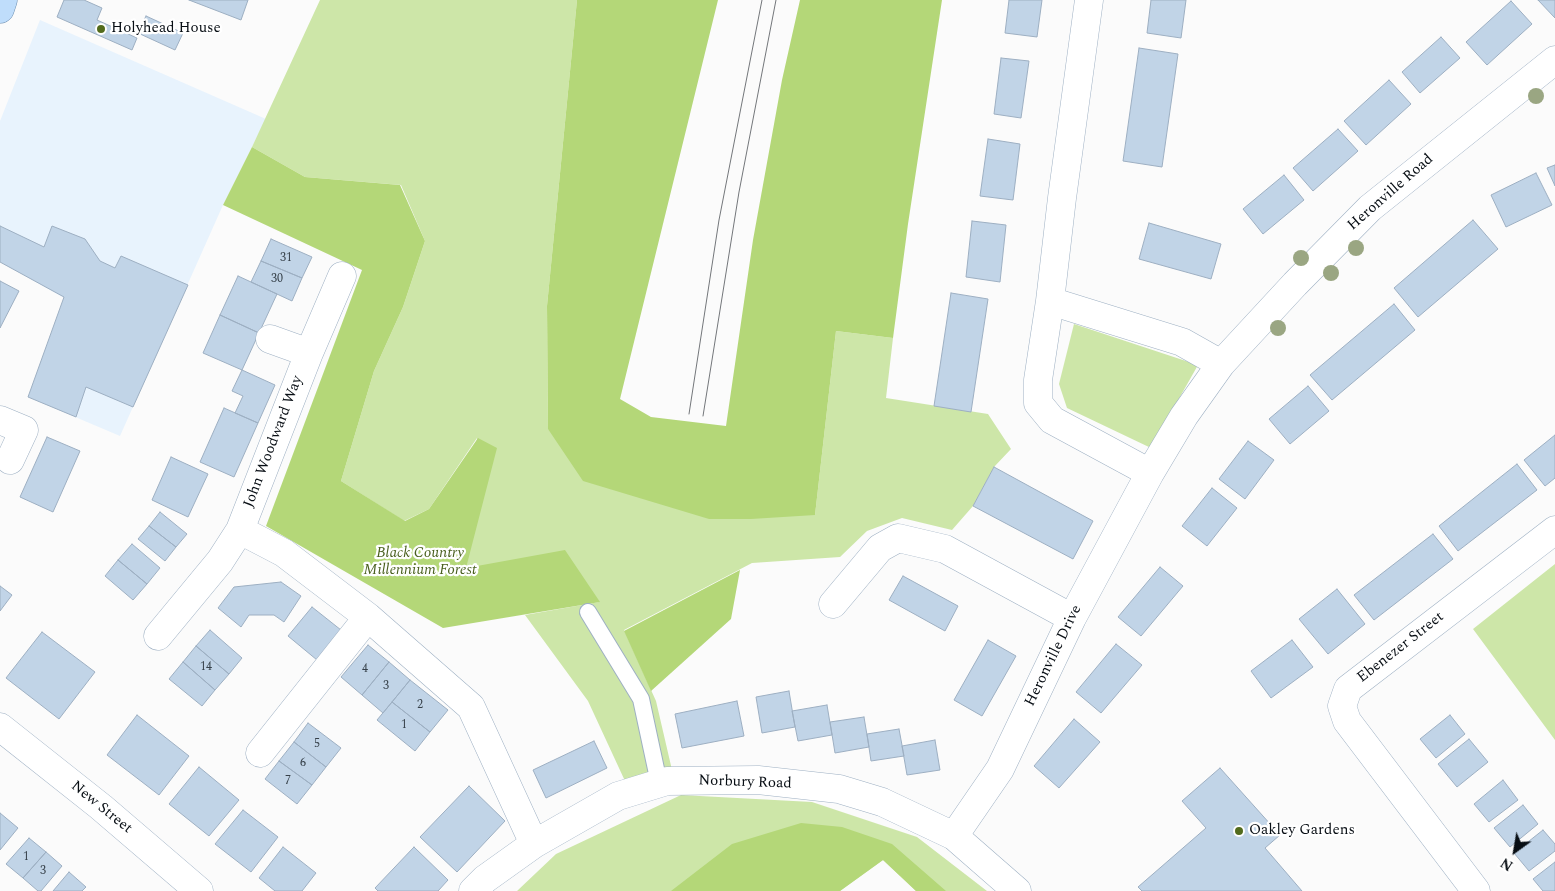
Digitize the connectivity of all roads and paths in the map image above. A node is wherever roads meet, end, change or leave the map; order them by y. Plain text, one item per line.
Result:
1 (3, 0) edge
2 (1089, 0) edge
3 (0, 9) edge
4 (1555, 60) edge
5 (342, 276) dead end
6 (1050, 301) junction
7 (270, 339) dead end
8 (309, 354) junction
9 (1221, 364) junction
10 (0, 420) edge
11 (10, 460) dead end
12 (1150, 473) junction
13 (240, 530) junction
14 (1555, 530) edge
15 (833, 604) dead end
16 (588, 612) dead end
17 (368, 617) junction
18 (1072, 618) junction
19 (158, 636) dead end
20 (0, 727) edge
21 (260, 753) dead end
22 (659, 783) junction
23 (954, 836) junction
24 (534, 844) junction
25 (199, 891) edge
26 (473, 891) edge
27 (1017, 891) edge
28 (1476, 891) edge

1 - 3 main road
2 - 6 street
4 - 9 street, Heronville Road
5 - 8 street, John Woodward Way
6 - 9 street
6 - 12 street
7 - 8 street
8 - 13 street, John Woodward Way
9 - 12 street, Heronville Road
10 - 11 street
12 - 18 street, Heronville Drive
13 - 17 street
13 - 19 street, John Woodward Way
14 - 28 street, Ebenezer Street
15 - 18 street
16 - 22 lane
17 - 21 street
17 - 24 street
18 - 23 street, Heronville Drive
20 - 25 street, New Street
22 - 23 street, Norbury Road
22 - 24 street, Norbury Road
23 - 27 street, Norbury Road
24 - 26 street, Norbury Road

